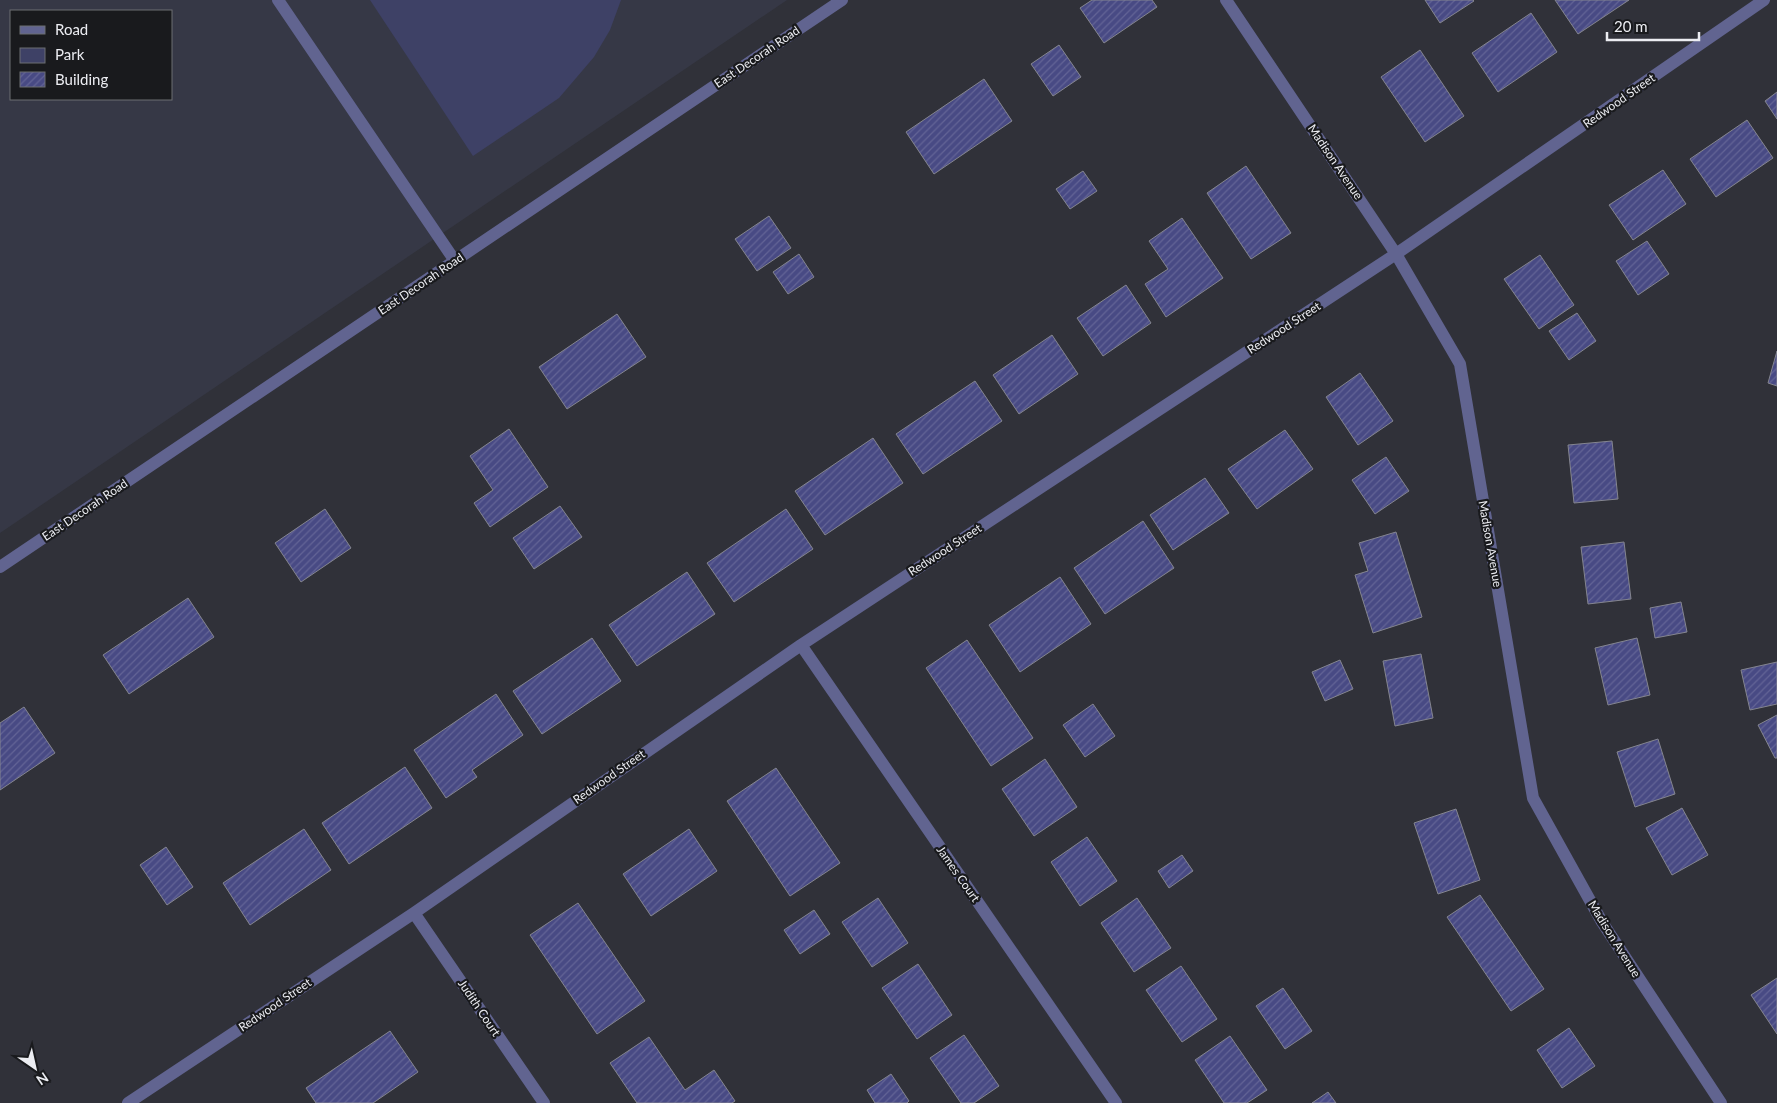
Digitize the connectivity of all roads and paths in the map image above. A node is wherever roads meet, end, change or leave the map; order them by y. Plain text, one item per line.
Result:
1 (278, 0) edge
2 (842, 0) edge
3 (1226, 0) edge
4 (1764, 0) edge
5 (1396, 254) junction
6 (455, 261) junction
7 (0, 567) edge
8 (801, 645) junction
9 (414, 913) junction
10 (128, 1103) edge
11 (544, 1103) edge
12 (1116, 1103) edge
13 (1721, 1103) edge

1 - 6 street
2 - 6 street, East Decorah Road
3 - 5 street, Madison Avenue
4 - 5 street, Redwood Street
5 - 8 street, Redwood Street
5 - 13 street, Madison Avenue
6 - 7 street, East Decorah Road
8 - 9 street, Redwood Street
8 - 12 street, James Court
9 - 10 street, Redwood Street
9 - 11 street, Judith Court

